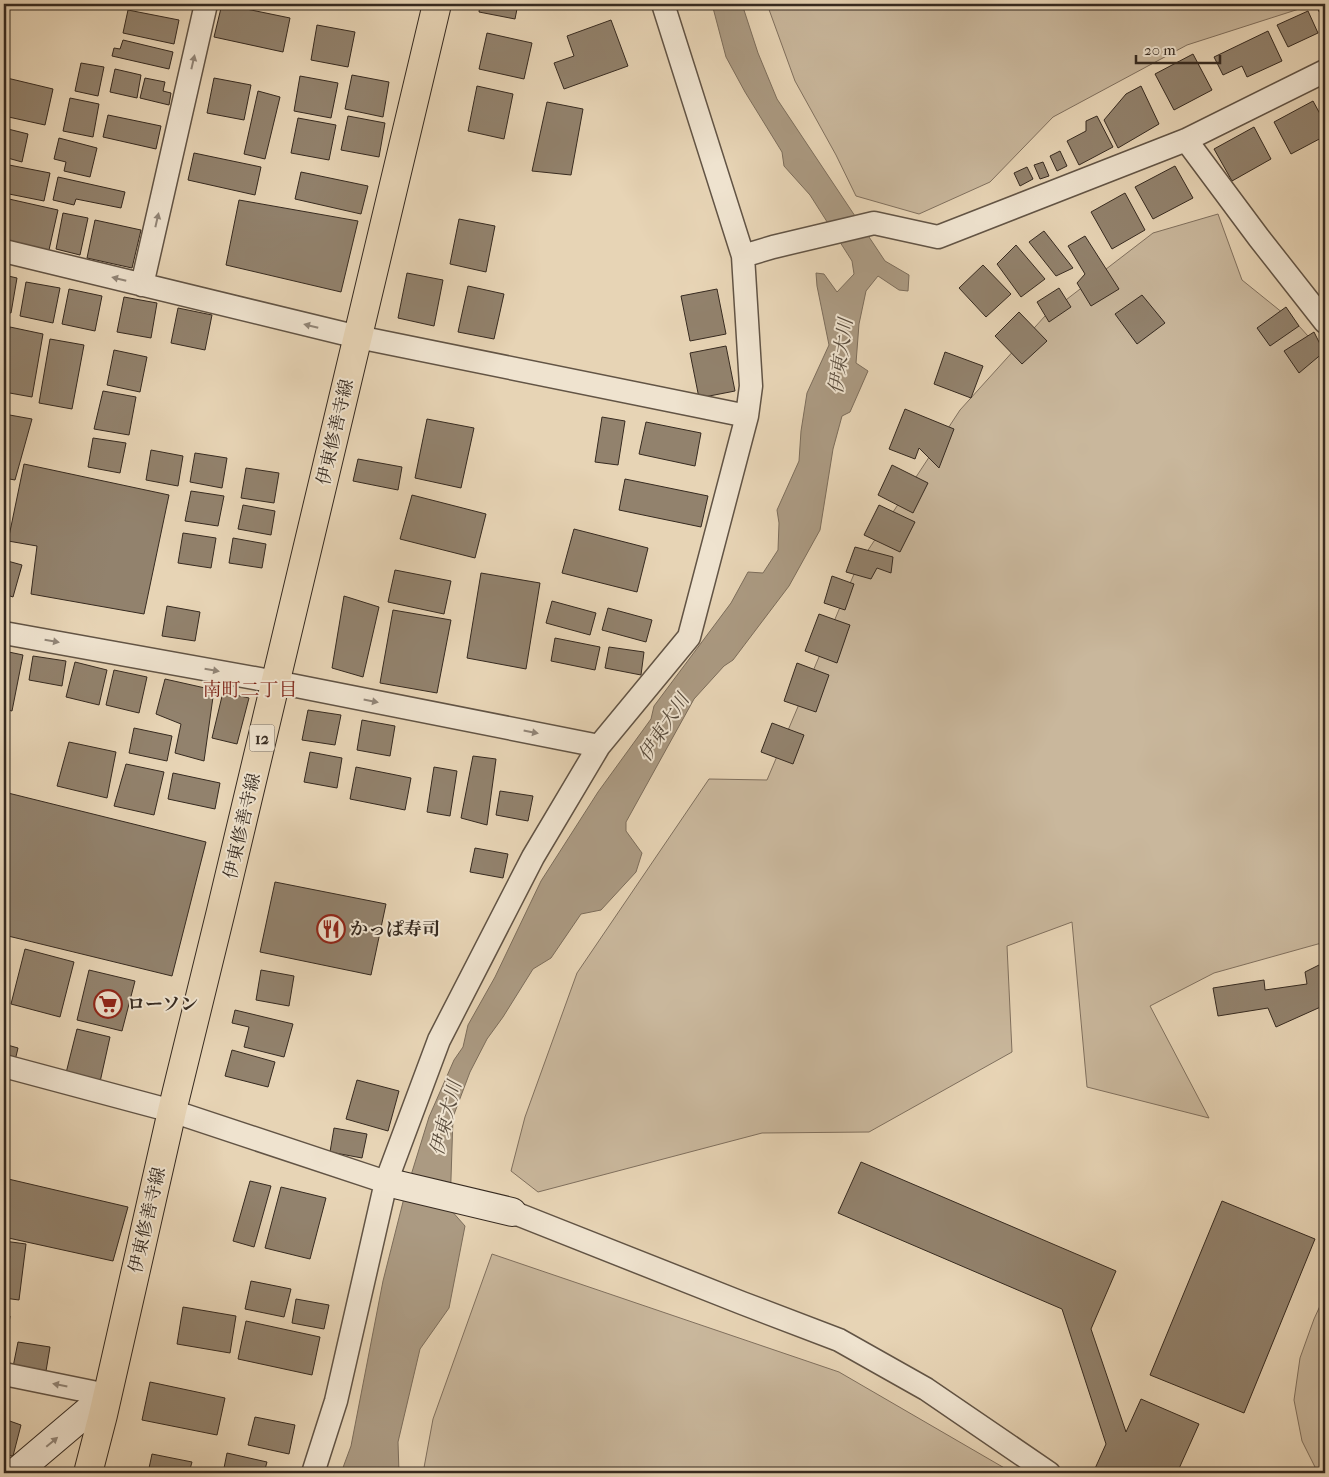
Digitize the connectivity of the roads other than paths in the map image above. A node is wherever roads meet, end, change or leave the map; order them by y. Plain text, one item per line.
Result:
1 (206, 4) edge
2 (437, 4) edge
3 (663, 4) edge
4 (1325, 71) edge
5 (1186, 140) junction
6 (4, 251) edge
7 (743, 256) junction
8 (142, 285) junction
9 (1325, 322) edge
10 (358, 337) junction
11 (747, 416) junction
12 (4, 633) edge
13 (276, 682) junction
14 (598, 746) junction
15 (4, 1066) edge
16 (172, 1111) junction
17 (386, 1182) junction
18 (512, 1212) joint
19 (4, 1374) edge
20 (107, 1395) junction
21 (15, 1473) edge
22 (88, 1473) edge
23 (313, 1473) edge
24 (1049, 1473) edge

8 -> 1 street
2 - 10 main road, 伊東修善寺線 / 12
3 - 7 street
4 - 5 street
5 - 7 street
5 - 9 street
8 -> 6 street
7 - 11 street
10 -> 8 street
10 - 11 street
10 - 13 main road, 伊東修善寺線 / 12
11 - 14 street
12 -> 13 street
13 -> 14 street
13 - 16 main road, 伊東修善寺線 / 12
14 - 17 street
15 - 16 street
16 - 17 street
16 - 20 main road, 伊東修善寺線 / 12
17 - 18 street
17 - 23 street
18 - 24 street
20 -> 19 street
21 -> 20 street
20 - 22 main road, 伊東修善寺線 / 12

